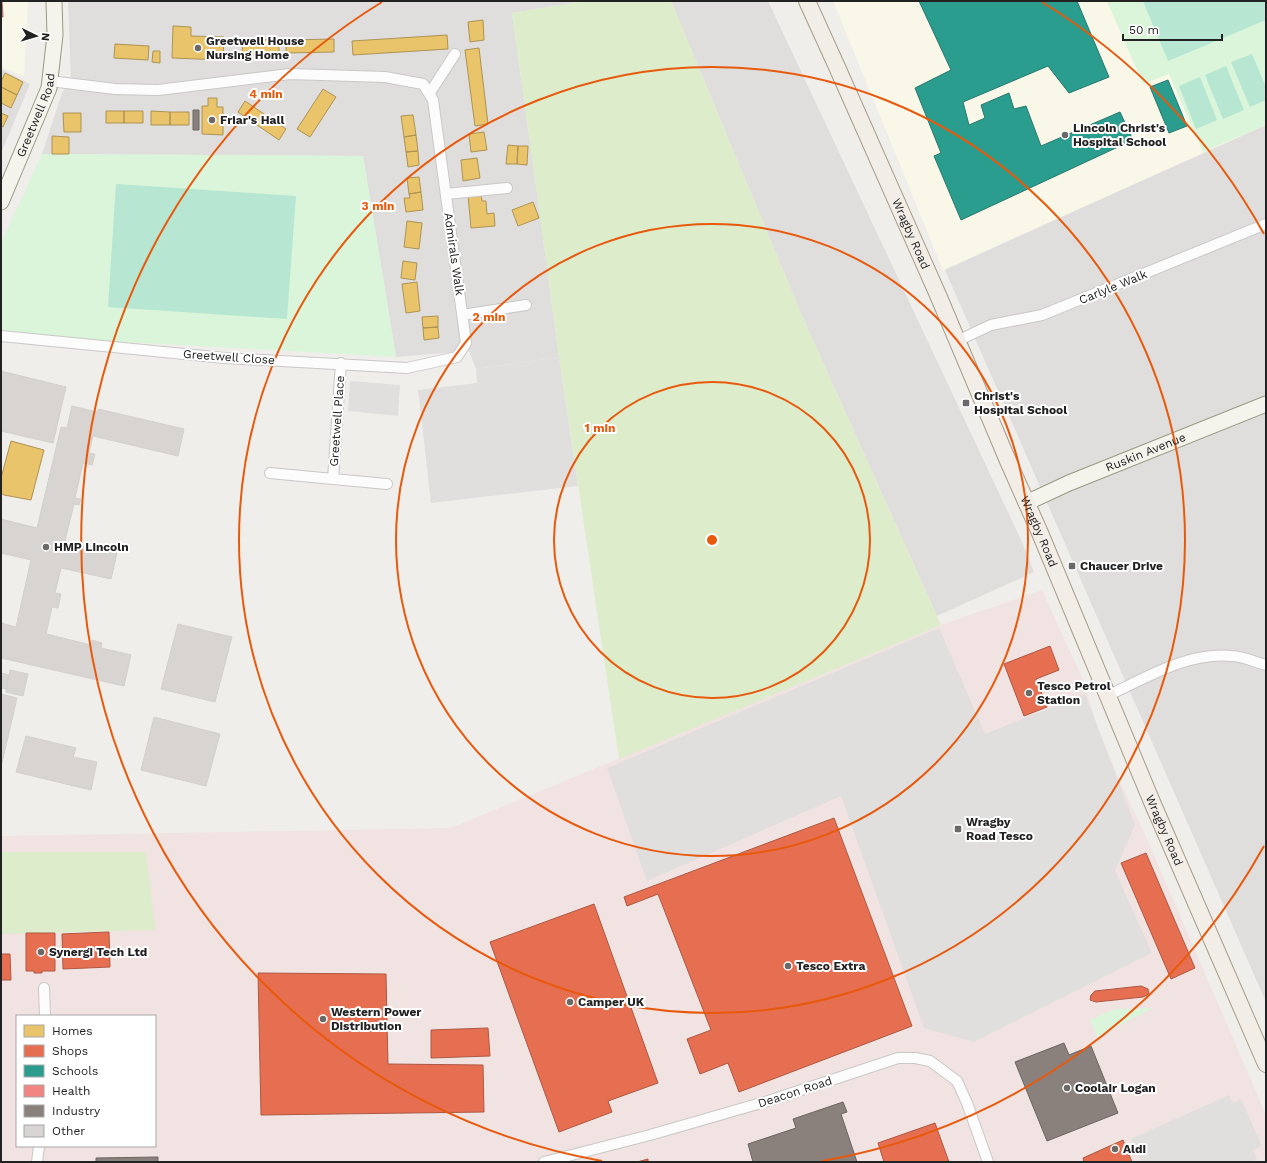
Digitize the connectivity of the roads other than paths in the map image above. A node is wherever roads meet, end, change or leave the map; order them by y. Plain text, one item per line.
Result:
1 (54, 1) edge
2 (806, 1) edge
3 (455, 54) dead end
4 (50, 81) junction
5 (429, 94) junction
6 (507, 188) dead end
7 (446, 194) junction
8 (1, 202) edge
9 (1266, 224) edge
10 (526, 305) dead end
11 (462, 315) junction
12 (1, 336) edge
13 (957, 341) junction
14 (457, 357) joint
15 (341, 363) junction
16 (1266, 404) edge
17 (270, 472) dead end
18 (333, 479) junction
19 (387, 484) dead end
20 (1026, 503) junction
21 (1266, 665) edge
22 (1108, 696) junction
23 (44, 988) dead end
24 (45, 1015) edge
25 (1266, 1064) edge
26 (39, 1147) edge
27 (37, 1162) edge
28 (544, 1162) edge
29 (988, 1162) edge

1 - 4 main road, Greetwell Road
2 - 13 main road, Wragby Road
3 - 5 street
4 - 5 street, Admirals Walk
4 - 8 main road, Greetwell Road
5 - 7 street, Admirals Walk
6 - 7 street
7 - 11 street, Admirals Walk
9 - 13 street, Carlyle Walk
10 - 11 street
11 - 14 street, Admirals Walk
12 - 15 street, Greetwell Close
13 - 20 main road, Wragby Road
14 - 15 street, Greetwell Close
15 - 18 street, Greetwell Place
16 - 20 main road, Ruskin Avenue
17 - 18 street, Greetwell Place
18 - 19 street, Greetwell Place
20 - 22 main road, Wragby Road
21 - 22 street
22 - 25 main road, Wragby Road
23 - 24 street
26 - 27 street
28 - 29 street, Deacon Road

